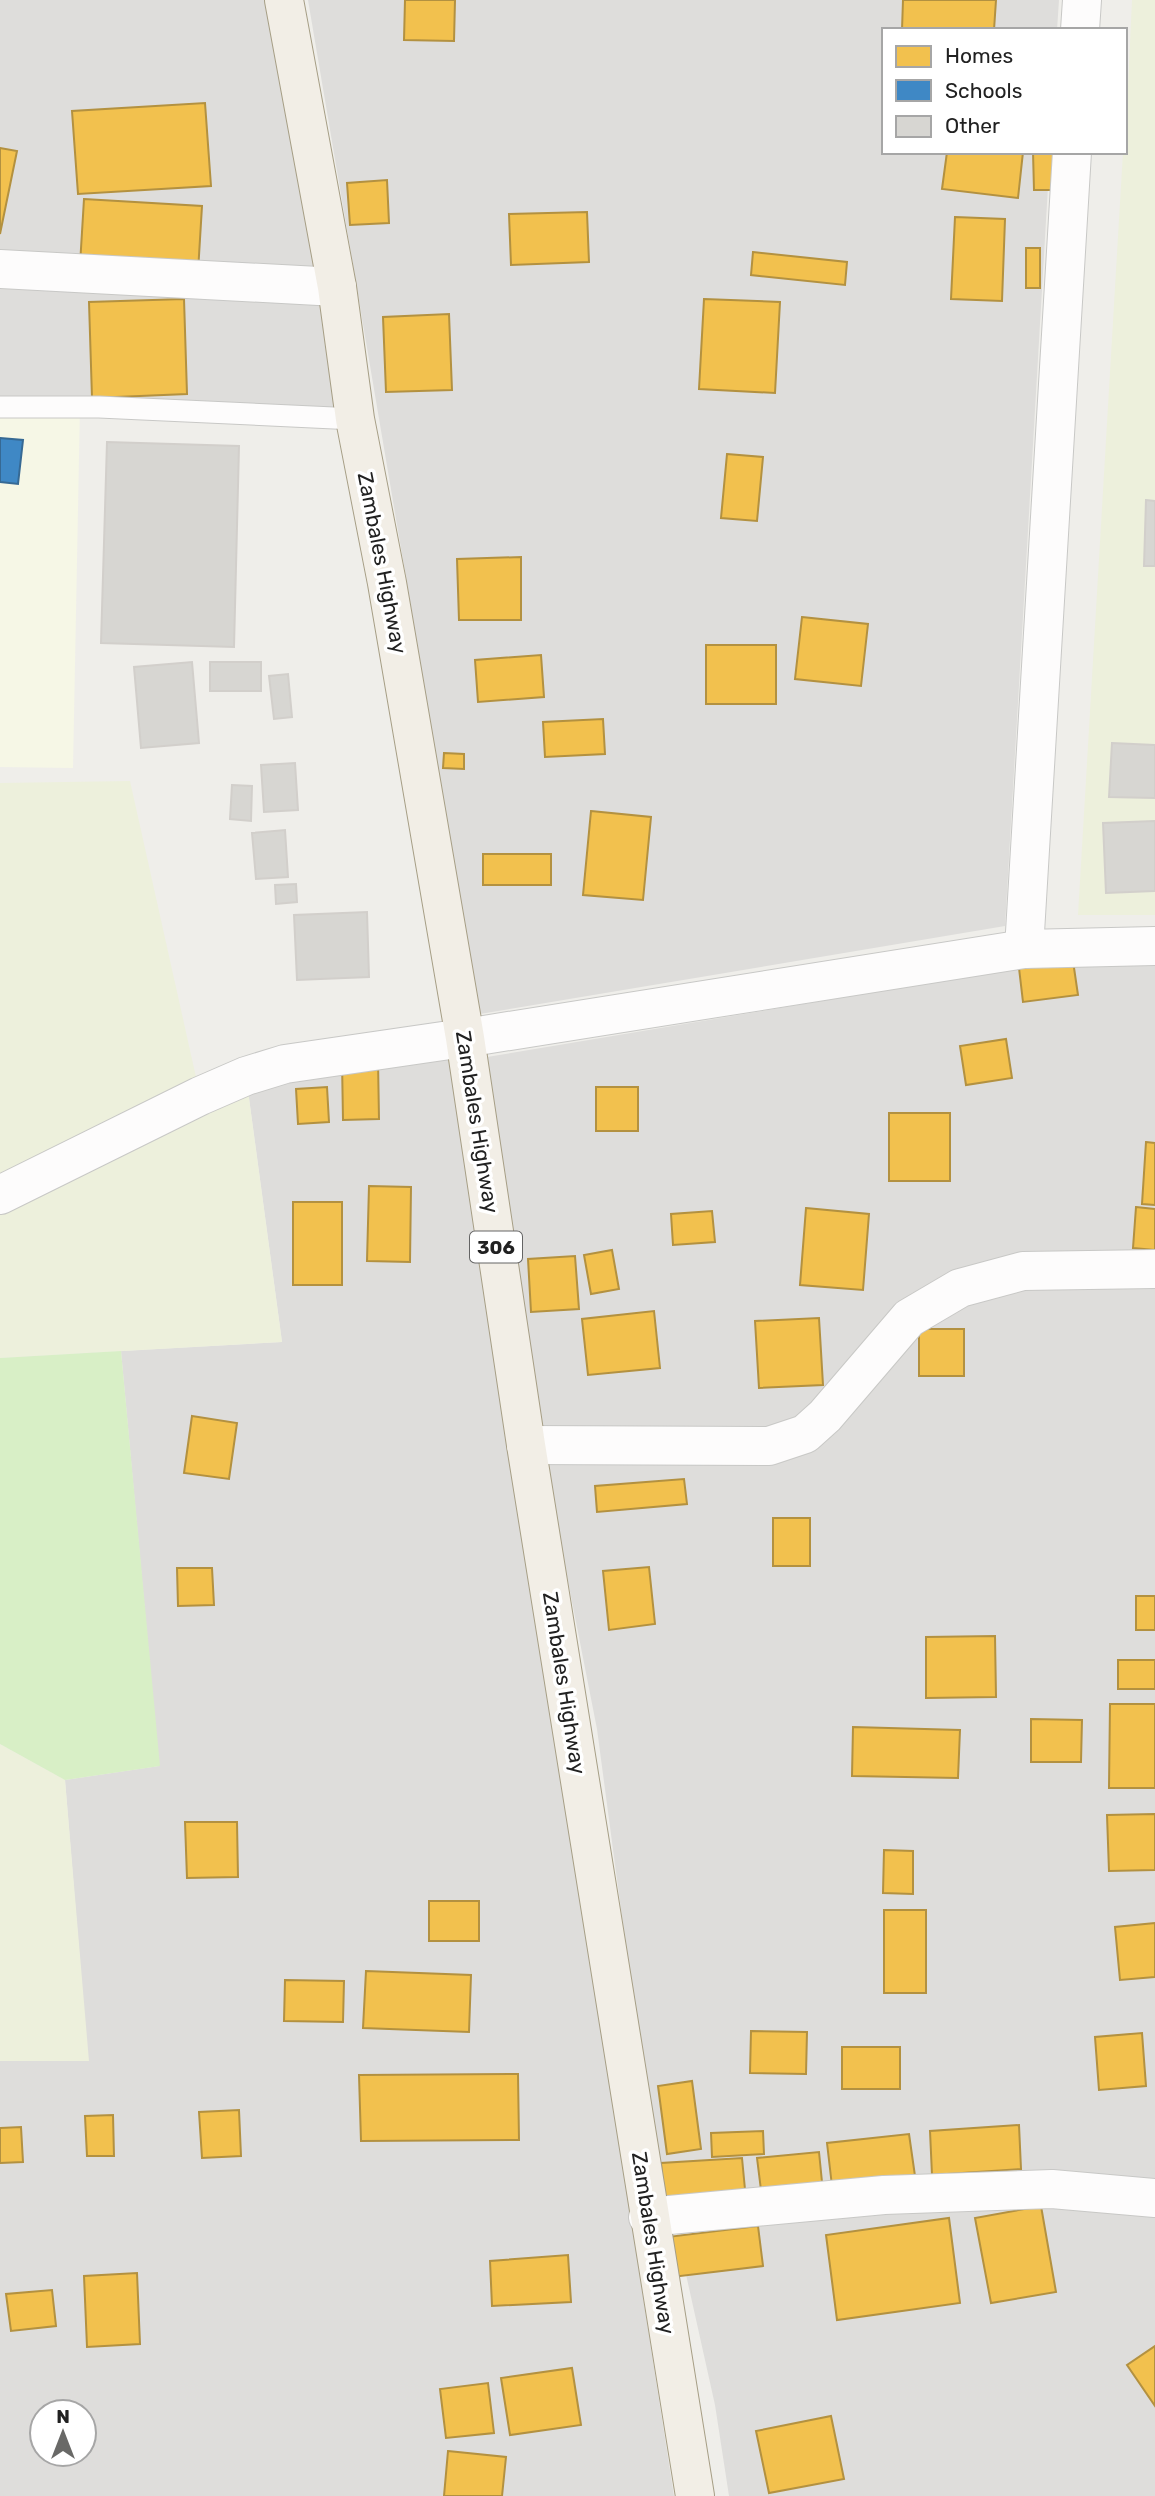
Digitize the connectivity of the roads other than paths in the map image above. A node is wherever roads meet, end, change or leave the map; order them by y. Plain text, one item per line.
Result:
1 (284, 0) edge
2 (1082, 0) edge
3 (1080, 28) edge
4 (1072, 154) edge
5 (0, 269) edge
6 (337, 287) junction
7 (0, 407) edge
8 (355, 419) junction
9 (1155, 946) edge
10 (1024, 949) junction
11 (465, 1038) junction
12 (0, 1195) edge
13 (1155, 1269) edge
14 (526, 1445) junction
15 (1155, 2198) edge
16 (648, 2217) junction
17 (695, 2496) edge

1 - 6 main road, Zambales Highway / 306
2 - 3 street
4 - 10 street
5 - 6 street
6 - 8 main road, Zambales Highway / 306
7 - 8 lane
8 - 11 main road, Zambales Highway / 306
9 - 10 street
10 - 11 street
11 - 12 street
11 - 14 main road, Zambales Highway / 306
13 - 14 street
14 - 16 main road, Zambales Highway / 306
15 - 16 street
16 - 17 main road, Zambales Highway / 306

